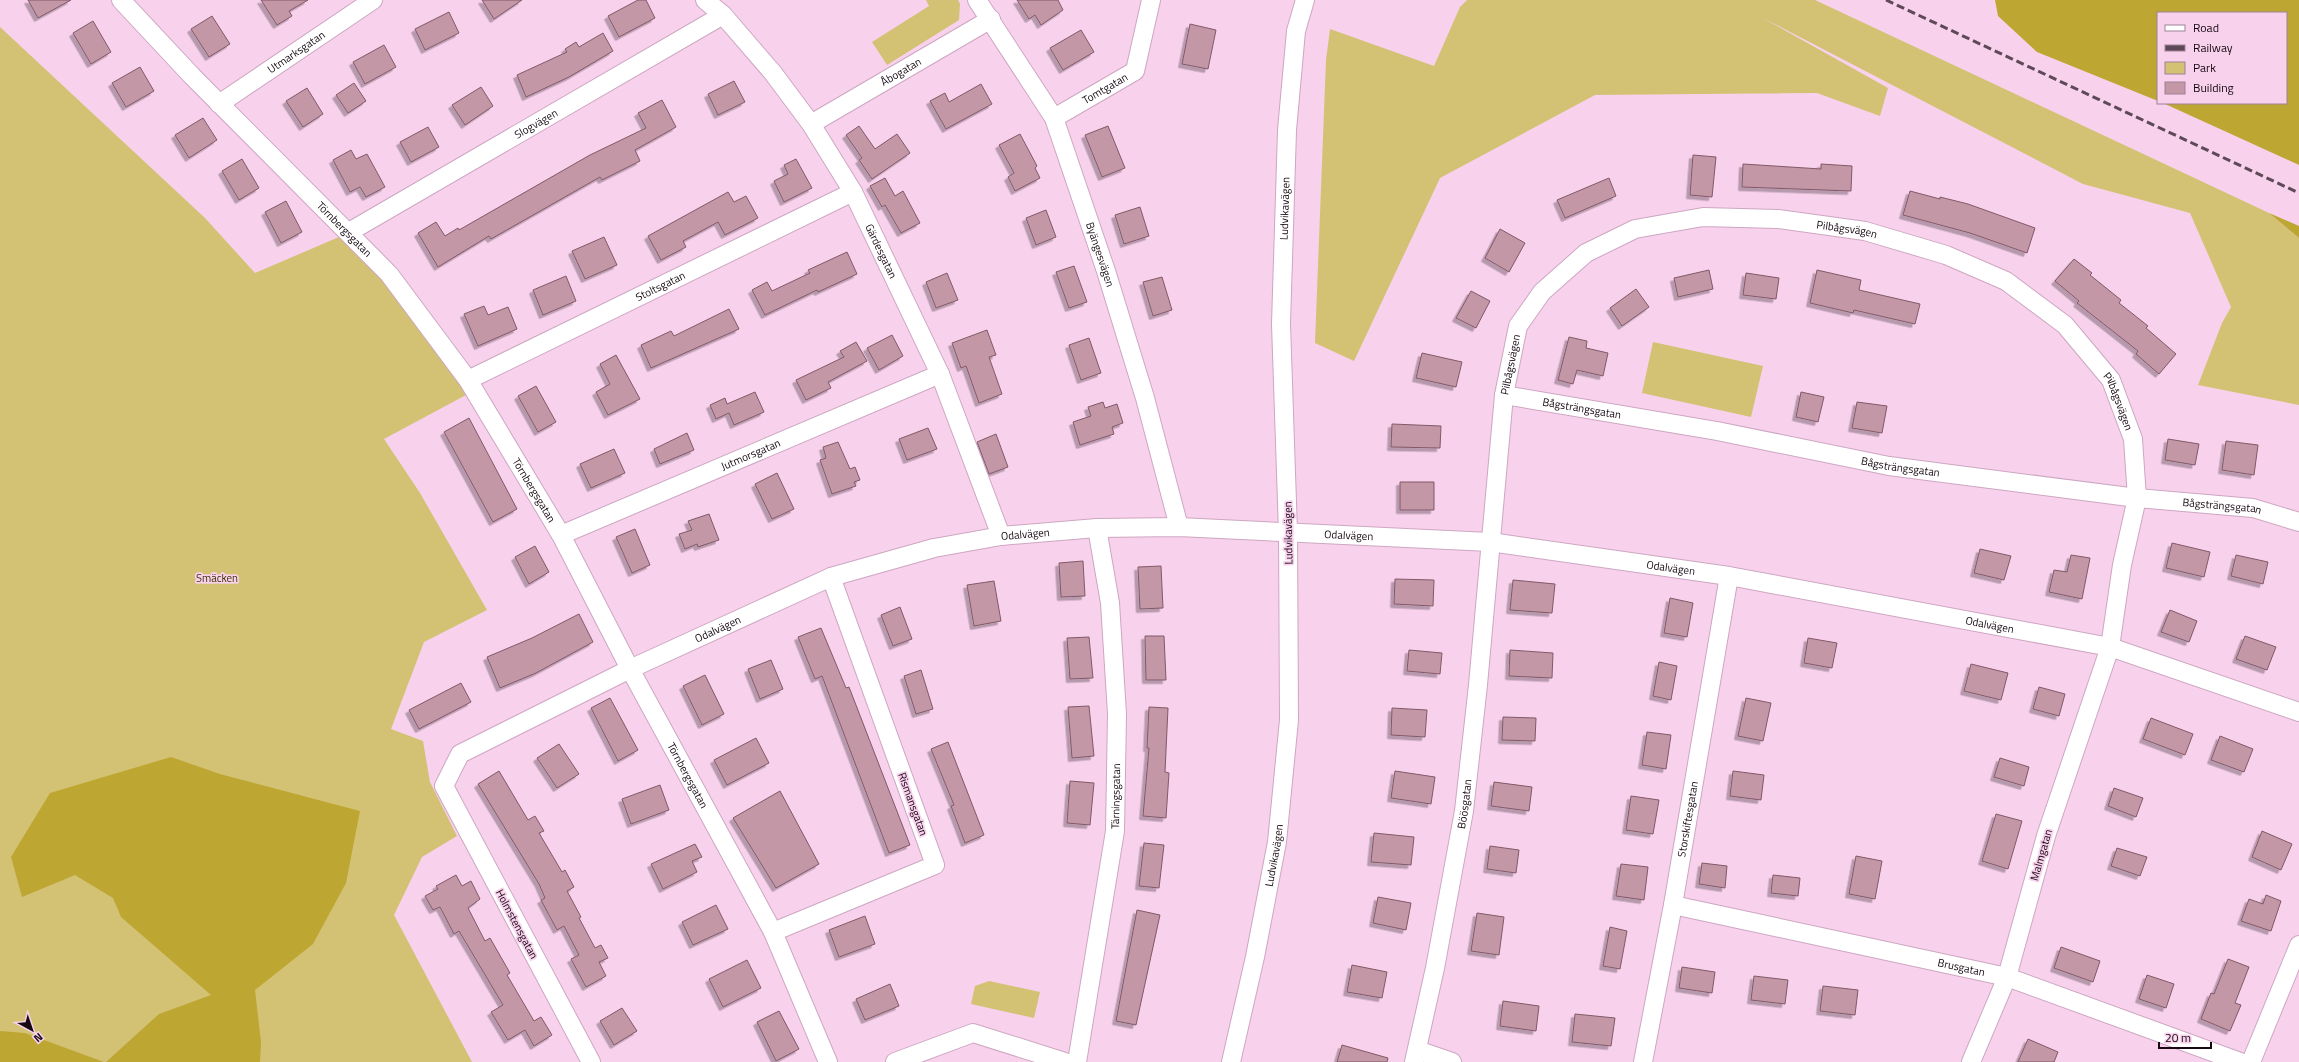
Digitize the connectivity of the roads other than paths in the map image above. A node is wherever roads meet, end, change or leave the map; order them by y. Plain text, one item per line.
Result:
1 (121, 0) edge
2 (372, 0) edge
3 (705, 0) edge
4 (977, 0) edge
5 (1152, 0) edge
6 (1305, 0) edge
7 (723, 15) junction
8 (991, 19) junction
9 (219, 104) junction
10 (1054, 118) junction
11 (811, 124) junction
12 (853, 192) junction
13 (349, 232) junction
14 (940, 374) junction
15 (468, 380) junction
16 (1504, 394) junction
17 (2137, 498) junction
18 (2299, 522) edge
19 (1179, 527) junction
20 (1097, 528) junction
21 (1288, 532) junction
22 (561, 535) junction
23 (1001, 536) junction
24 (1490, 542) junction
25 (1729, 576) junction
26 (831, 577) junction
27 (2110, 647) junction
28 (630, 669) junction
29 (2299, 712) edge
30 (444, 786) joint
31 (1673, 905) junction
32 (773, 932) junction
33 (2299, 946) edge
34 (2007, 976) junction
35 (1416, 1056) edge
36 (591, 1062) edge
37 (828, 1062) edge
38 (895, 1062) edge
39 (1065, 1062) edge
40 (1078, 1062) edge
41 (1231, 1062) edge
42 (1452, 1062) edge
43 (1643, 1062) edge
44 (1971, 1062) edge
45 (2240, 1062) edge
46 (2251, 1062) edge

1 - 9 street, Törnbergsgatan
2 - 9 street, Utmarksgatan
3 - 7 street, Gärdesgatan
4 - 8 street, Byängesvägen
5 - 10 street, Tomtgatan
6 - 21 street, Ludvikavägen
7 - 11 street, Gärdesgatan
7 - 13 street, Slogvägen
8 - 10 street, Byängesvägen
8 - 11 street, Åbogatan
9 - 13 street, Törnbergsgatan
10 - 19 street, Byängesvägen
11 - 12 street, Gärdesgatan
12 - 14 street, Gärdesgatan
12 - 15 street, Stoltsgatan
13 - 15 street, Törnbergsgatan
14 - 22 street, Jutmorsgatan
14 - 23 street, Gärdesgatan
15 - 22 street, Törnbergsgatan
16 - 17 street, Bågsträngsgatan
16 - 17 street, Pilbågsvägen
16 - 24 street, Pilbågsvägen
17 - 18 street, Bågsträngsgatan
17 - 27 street, Pilbågsvägen
19 - 20 street, Odalvägen
19 - 21 street, Odalvägen
20 - 23 street, Odalvägen
20 - 40 street, Tärningsgatan
21 - 24 street, Odalvägen
21 - 41 street, Ludvikavägen
22 - 28 street, Törnbergsgatan
23 - 26 street, Odalvägen
24 - 25 street, Odalvägen
24 - 35 street, Böösgatan
25 - 27 street, Odalvägen
25 - 31 street, Storskiftesgatan
26 - 28 street, Odalvägen
26 - 32 street, Rismansgatan
27 - 29 street, Odalvägen
27 - 34 street, Malmgatan
28 - 30 street, Odalvägen
28 - 32 street, Törnbergsgatan
30 - 36 street, Holmstensgatan
31 - 34 street, Brusgatan
31 - 43 street, Storskiftesgatan
32 - 37 street, Törnbergsgatan
33 - 46 street
34 - 44 street, Malmgatan
34 - 45 street, Brusgatan
35 - 42 street
38 - 39 street

